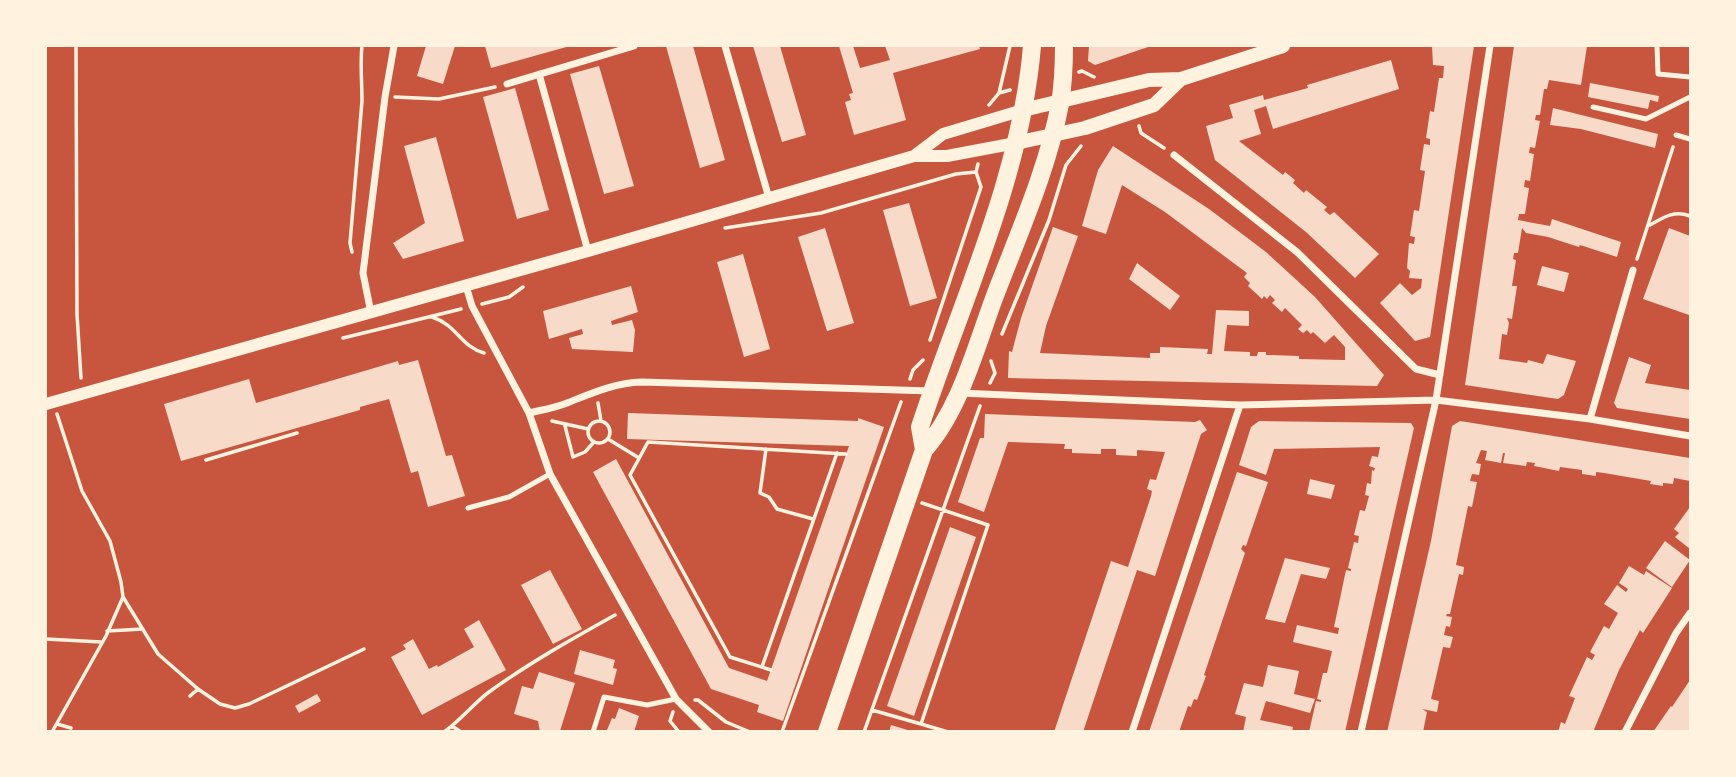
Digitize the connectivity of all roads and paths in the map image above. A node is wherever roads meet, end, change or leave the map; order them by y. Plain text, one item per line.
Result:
1 (76, 46) edge
2 (362, 46) edge
3 (394, 46) edge
4 (634, 46) edge
5 (725, 46) edge
6 (1010, 46) edge
7 (1032, 46) edge
8 (1064, 46) edge
9 (1280, 46) edge
10 (1490, 46) edge
11 (1657, 46) edge
12 (539, 74) junction
13 (1690, 77) edge
14 (1181, 79) junction
15 (507, 84) joint
16 (385, 97) junction
17 (1690, 97) edge
18 (1060, 101) junction
19 (1593, 107) dead end
20 (1023, 110) junction
21 (1133, 112) junction
22 (986, 120) junction
23 (1053, 135) junction
24 (1676, 135) joint
25 (1690, 139) edge
26 (1016, 143) junction
27 (981, 149) junction
28 (1174, 155) joint
29 (914, 156) junction
30 (976, 172) junction
31 (769, 198) junction
32 (1690, 216) edge
33 (1648, 226) junction
34 (725, 228) dead end
35 (588, 251) junction
36 (1633, 270) joint
37 (363, 284) junction
38 (532, 284) dead end
39 (466, 286) junction
40 (500, 299) dead end
41 (371, 313) junction
42 (430, 316) dead end
43 (499, 356) junction
44 (1440, 374) junction
45 (905, 390) junction
46 (932, 391) junction
47 (958, 393) junction
48 (84, 394) junction
49 (1436, 400) junction
50 (49, 403) edge
51 (1240, 405) junction
52 (528, 413) junction
53 (1590, 419) junction
54 (564, 425) junction
55 (588, 429) junction
56 (298, 433) dead end
57 (1690, 436) edge
58 (608, 439) junction
59 (594, 442) junction
60 (766, 449) junction
61 (924, 450) junction
62 (837, 453) junction
63 (846, 454) dead end
64 (639, 458) junction
65 (206, 460) dead end
66 (872, 463) dead end
67 (878, 465) junction
68 (550, 474) junction
69 (907, 498) junction
70 (468, 508) dead end
71 (814, 519) junction
72 (123, 597) junction
73 (627, 608) junction
74 (1690, 612) edge
75 (143, 629) junction
76 (107, 631) junction
77 (46, 639) edge
78 (101, 642) junction
79 (364, 649) dead end
80 (762, 667) junction
81 (771, 670) dead end
82 (198, 689) junction
83 (190, 696) dead end
84 (676, 699) junction
85 (872, 710) dead end
86 (57, 724) junction
87 (921, 724) junction
88 (452, 726) junction
89 (71, 728) dead end
90 (52, 732) edge
91 (444, 732) edge
92 (461, 732) edge
93 (593, 732) edge
94 (709, 732) edge
95 (782, 732) edge
96 (827, 732) edge
97 (948, 732) edge
98 (1132, 732) edge
99 (1361, 732) edge
100 (1625, 732) edge

1 - 48 path
2 - 37 path
3 - 16 street
4 - 12 street
5 - 31 street
6 - 22 path
7 - 20 main road
8 - 18 main road
9 - 14 main road
10 - 44 street
11 - 13 lane
12 - 15 street
12 - 35 street
14 - 18 main road
14 - 21 main road
15 - 16 path
16 - 37 street
17 - 19 lane
18 - 20 main road
18 - 23 main road
20 - 22 street
20 - 26 main road
21 - 23 main road
21 - 28 path
22 - 29 street
23 - 26 main road
23 - 47 main road
24 - 25 lane
24 - 33 path
26 - 27 street
26 - 46 main road
27 - 29 street
27 - 30 path
28 - 44 street
29 - 31 street
30 - 34 path
30 - 45 path
31 - 35 street
32 - 33 path
33 - 36 path
35 - 39 street
36 - 53 street
37 - 41 street
38 - 40 path
39 - 41 street
39 - 43 street
41 - 48 street
42 - 43 path
43 - 52 street
44 - 49 street
45 - 46 street
45 - 52 street
45 - 67 path
46 - 61 main road
47 - 51 street
47 - 61 main road
48 - 50 street
49 - 51 street
49 - 53 street
49 - 99 street
50 - 72 path
51 - 98 street
52 - 54 path
52 - 68 street
53 - 57 street
54 - 55 path
54 - 59 path
55 - 58 path
55 - 59 path
56 - 65 path
58 - 59 path
58 - 64 path
60 - 62 path
60 - 64 path
60 - 71 path
61 - 69 main road
62 - 63 path
62 - 71 path
64 - 80 path
66 - 67 path
67 - 95 path
68 - 70 lane
68 - 73 street
69 - 87 path
69 - 96 main road
71 - 80 path
72 - 75 path
72 - 76 path
73 - 84 street
73 - 88 path
74 - 100 street
75 - 76 path
75 - 82 path
76 - 78 path
77 - 78 path
78 - 86 path
79 - 82 path
80 - 81 path
82 - 83 path
84 - 93 lane
84 - 94 street
85 - 87 path
86 - 89 path
86 - 90 path
87 - 97 path
88 - 91 path
88 - 92 path

